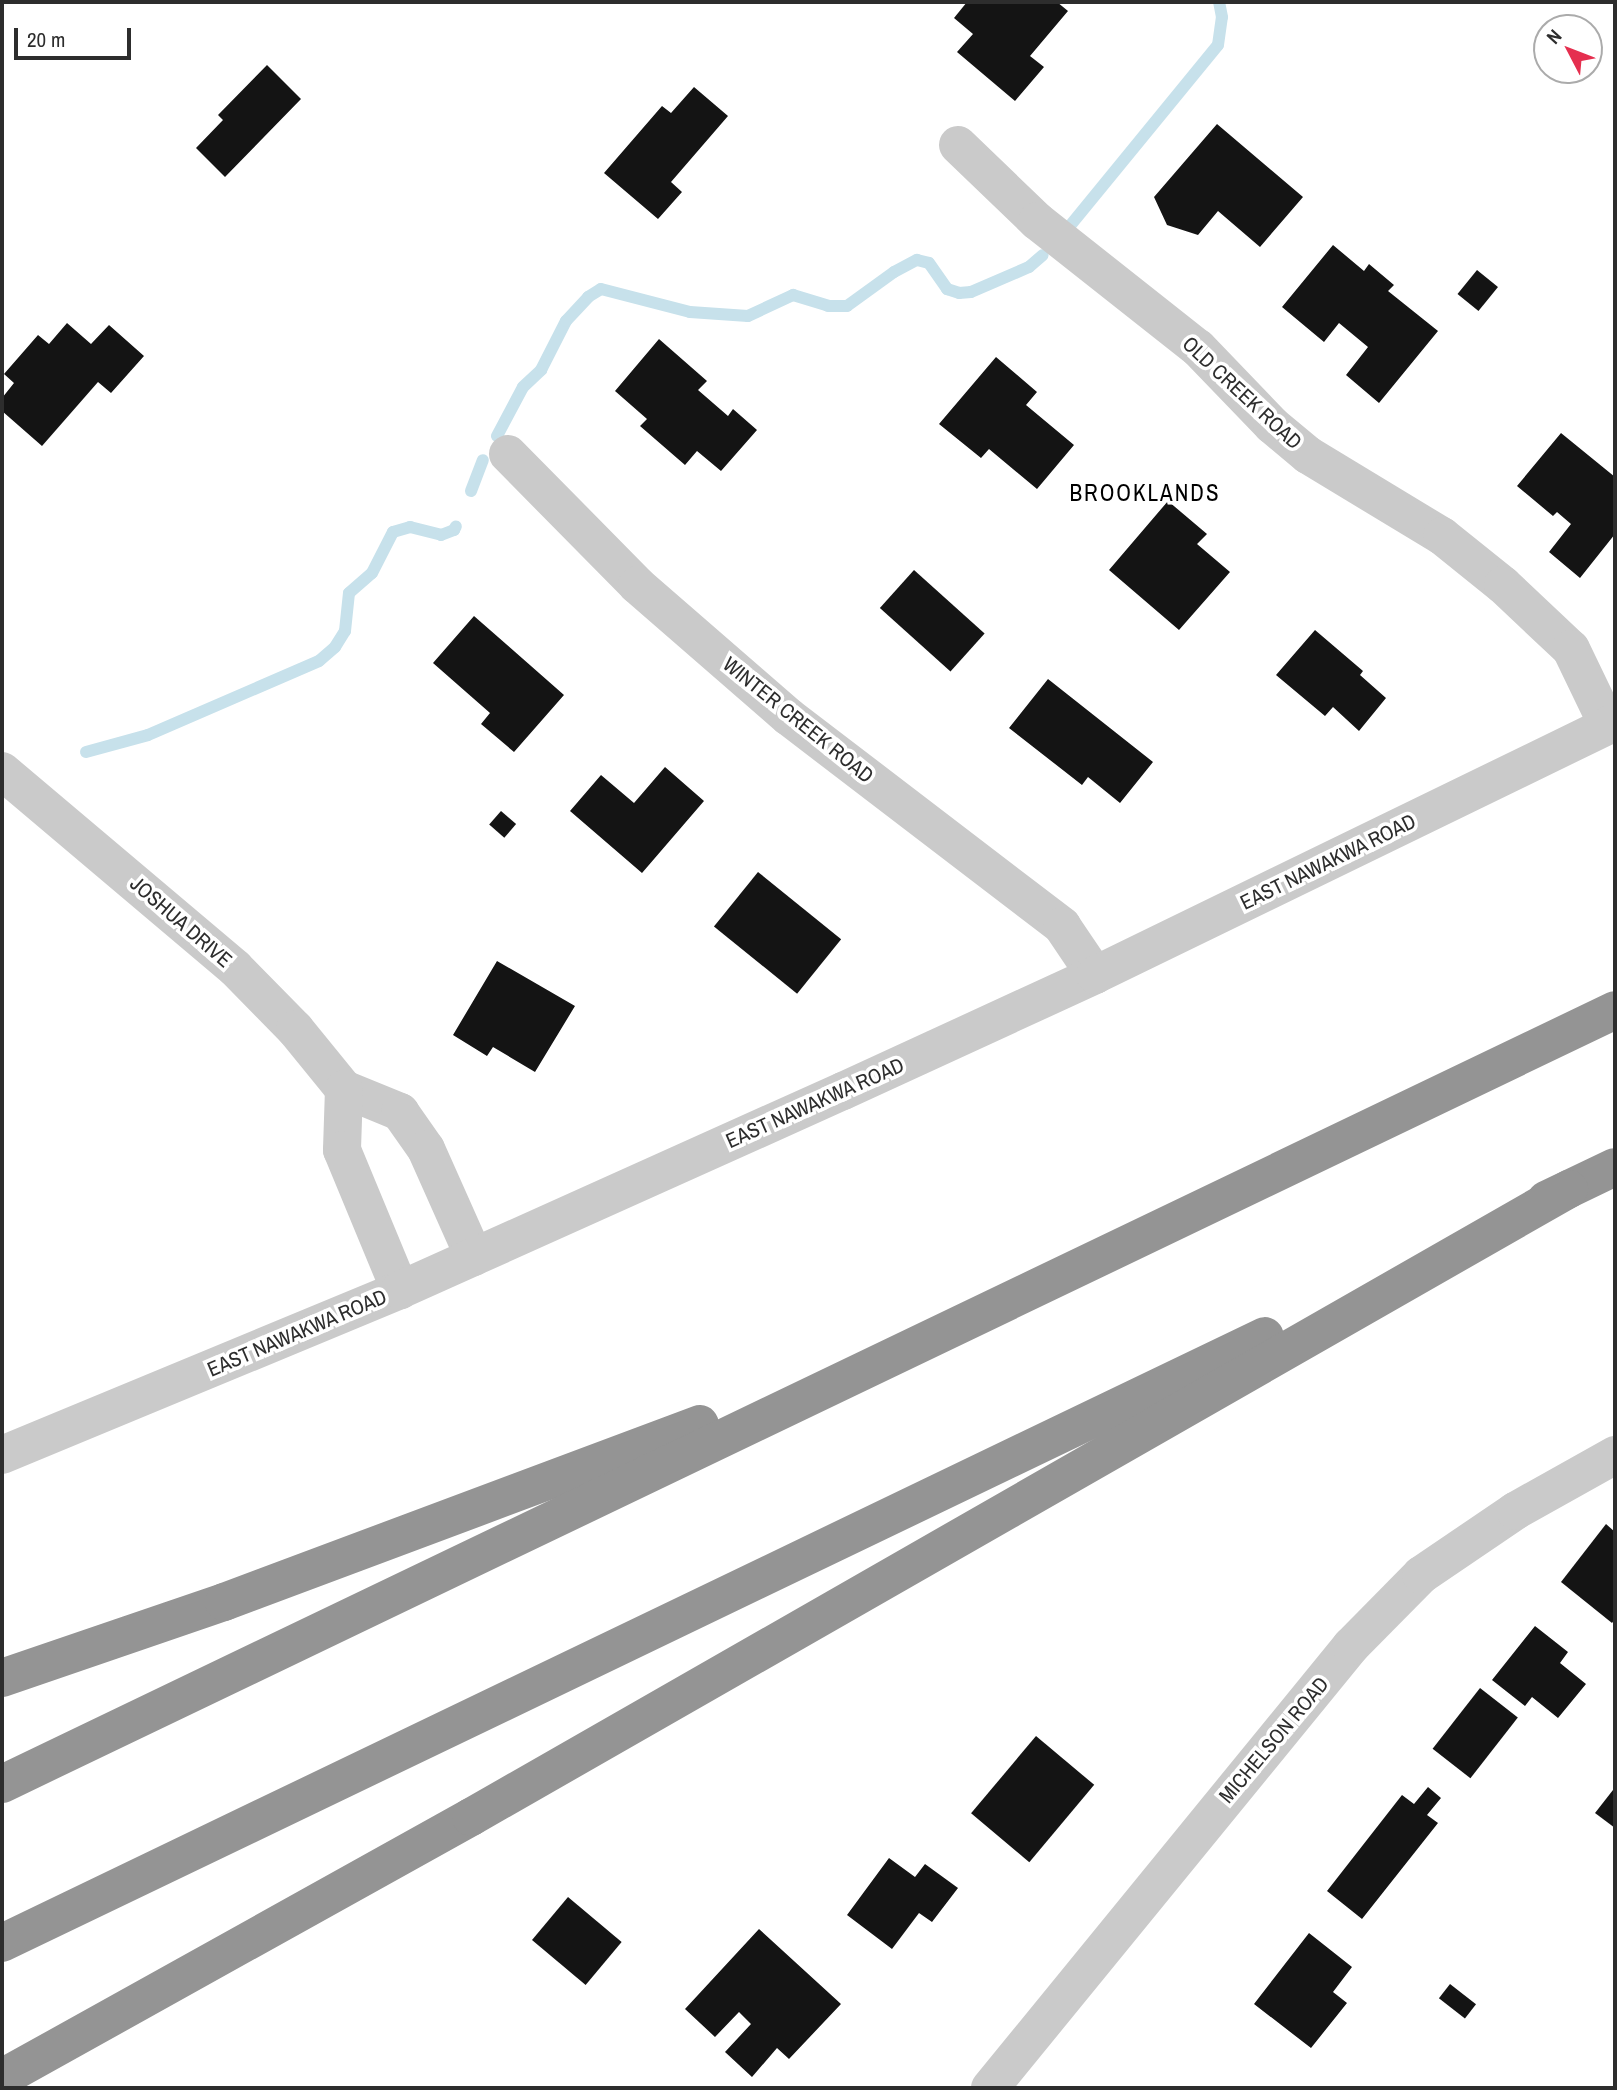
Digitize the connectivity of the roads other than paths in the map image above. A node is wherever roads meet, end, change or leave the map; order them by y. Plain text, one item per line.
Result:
1 (958, 145) dead end
2 (508, 454) dead end
3 (1612, 724) edge
4 (2, 771) edge
5 (1095, 975) junction
6 (1615, 1010) edge
7 (344, 1089) junction
8 (1615, 1167) edge
9 (1569, 1189) junction
10 (474, 1257) junction
11 (400, 1290) junction
12 (938, 1335) junction
13 (2, 1455) edge
14 (1615, 1455) edge
15 (2, 1678) edge
16 (2, 1784) edge
17 (2, 1943) edge
18 (2, 2078) edge
19 (990, 2088) edge

1 - 3 street, OLD CREEK ROAD
2 - 5 street, WINTER CREEK ROAD
3 - 5 street, EAST NAWAKWA ROAD
4 - 7 street, JOSHUA DRIVE
5 - 10 street, EAST NAWAKWA ROAD
6 - 12 highway
7 - 10 street, JOSHUA DRIVE
7 - 11 street
8 - 9 highway
9 - 17 highway
9 - 18 highway
10 - 11 street, EAST NAWAKWA ROAD
11 - 13 street, EAST NAWAKWA ROAD
12 - 15 highway
12 - 16 highway
14 - 19 street, MICHELSON ROAD

